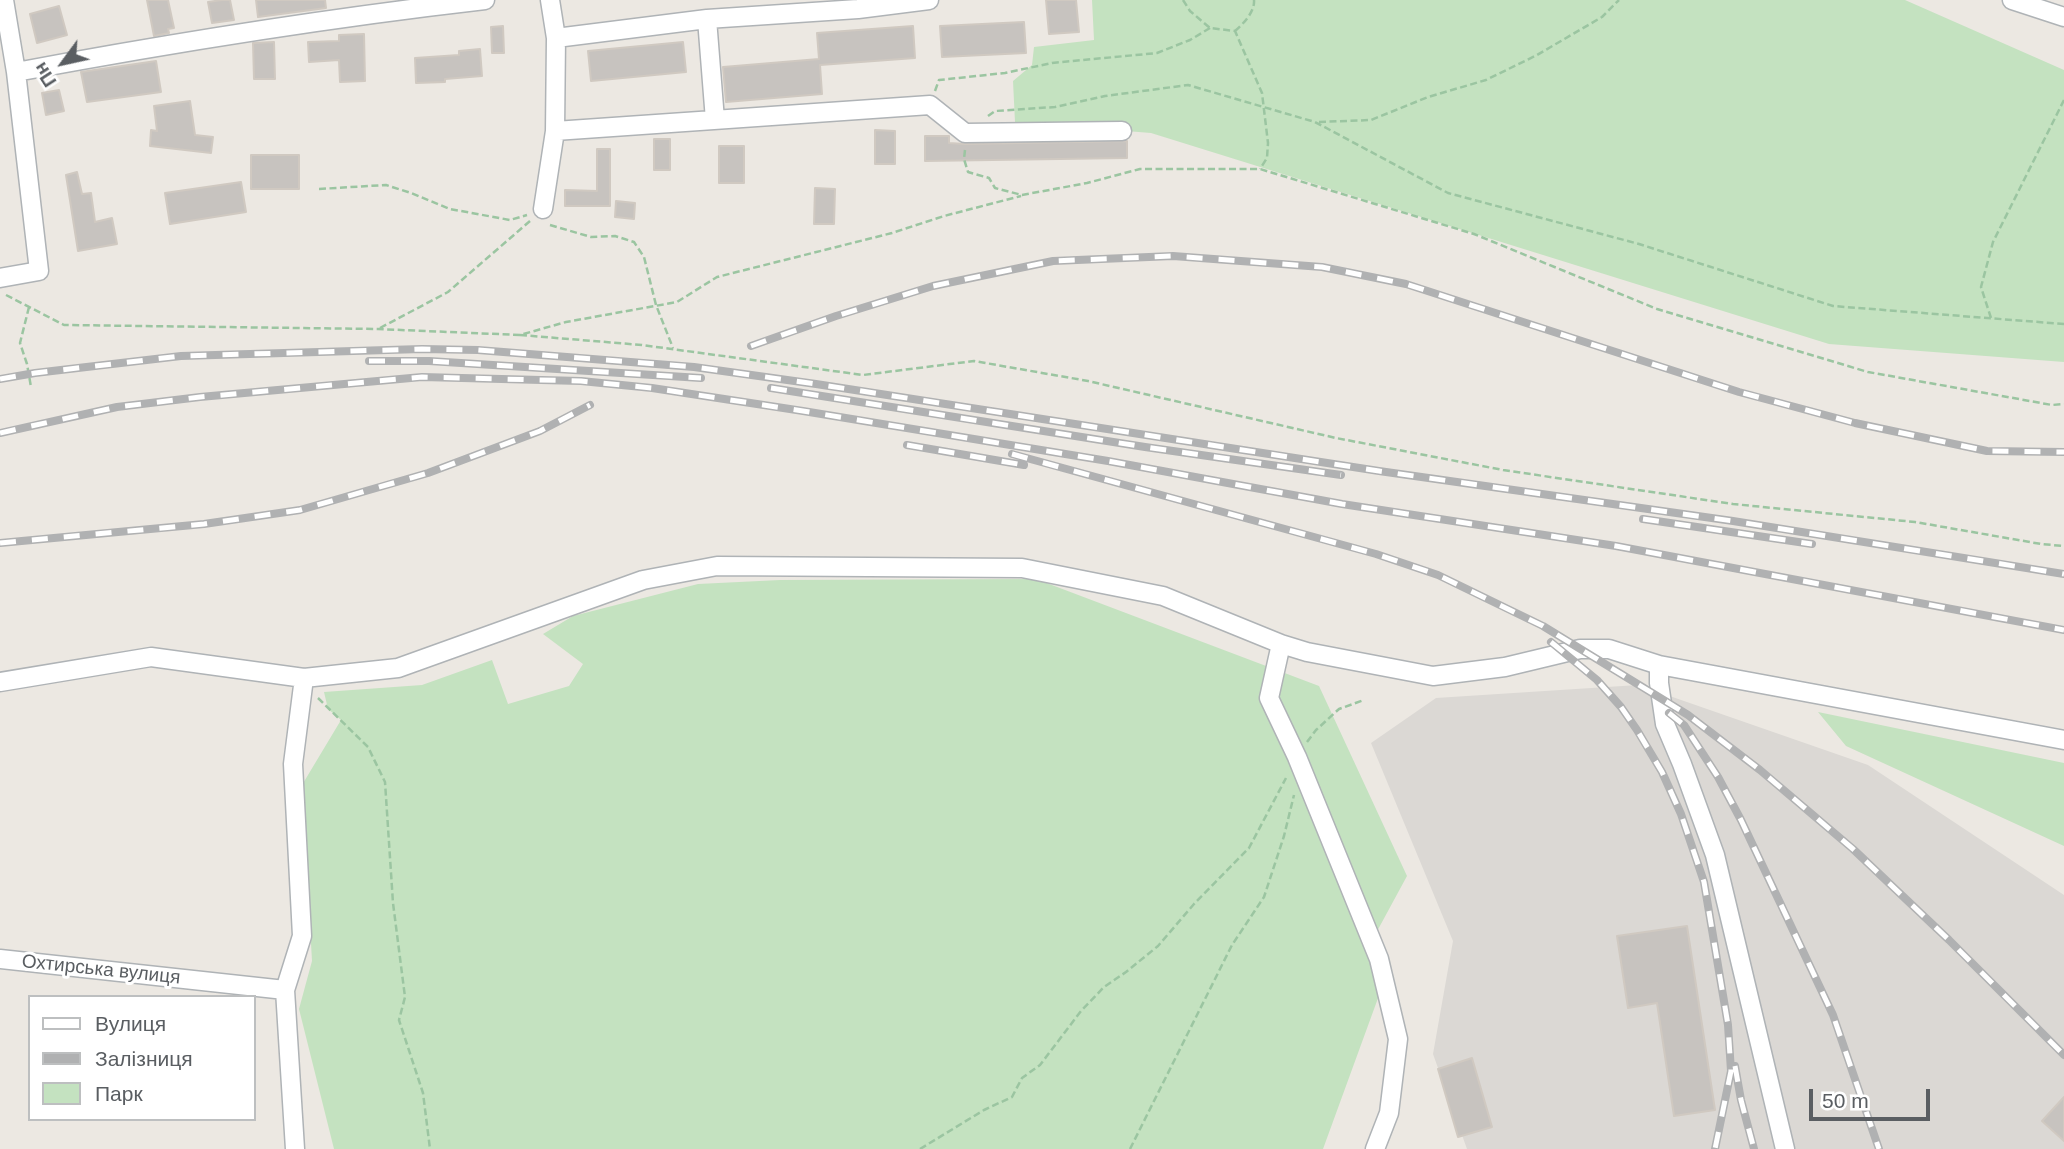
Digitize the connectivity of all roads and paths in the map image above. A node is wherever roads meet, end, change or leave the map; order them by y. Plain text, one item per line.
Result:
1 (4, 0) edge
2 (485, 0) edge
3 (550, 0) edge
4 (929, 0) edge
5 (1183, 0) edge
6 (1254, 0) edge
7 (1619, 0) edge
8 (2012, 0) edge
9 (2064, 17) edge
10 (707, 19) junction
11 (1210, 28) junction
12 (1235, 31) junction
13 (556, 38) junction
14 (16, 72) junction
15 (2064, 100) edge
16 (930, 105) junction
17 (1263, 107) junction
18 (715, 120) junction
19 (1315, 122) junction
20 (555, 131) junction
21 (1122, 131) dead end
22 (965, 133) junction
23 (1261, 169) junction
24 (319, 189) dead end
25 (1022, 195) junction
26 (543, 209) junction
27 (0, 278) edge
28 (0, 292) edge
29 (656, 305) junction
30 (29, 307) junction
31 (1991, 318) junction
32 (2064, 324) edge
33 (378, 329) junction
34 (520, 335) junction
35 (674, 349) junction
36 (31, 387) dead end
37 (2064, 404) edge
38 (2064, 546) edge
39 (1281, 644) junction
40 (1659, 665) junction
41 (0, 682) edge
42 (309, 685) junction
43 (1364, 700) dead end
44 (2064, 740) edge
45 (1297, 757) junction
46 (1296, 788) dead end
47 (0, 959) edge
48 (285, 989) junction
49 (295, 1149) edge
50 (430, 1149) edge
51 (920, 1149) edge
52 (1130, 1149) edge
53 (1375, 1149) edge
54 (1785, 1149) edge

1 - 14 street
2 - 14 street
3 - 13 street
4 - 10 street
5 - 11 path
6 - 12 path
7 - 19 path
8 - 9 street
10 - 13 street
10 - 18 street
11 - 12 path
11 - 16 path
12 - 17 path
13 - 20 street
14 - 27 street
15 - 31 path
16 - 18 street
16 - 22 street
17 - 19 path
17 - 22 path
17 - 23 path
18 - 20 street
19 - 31 path
20 - 26 street
21 - 22 street
22 - 25 path
23 - 25 path
23 - 37 path
24 - 26 path
25 - 29 path
26 - 29 path
26 - 33 path
28 - 30 path
29 - 34 path
29 - 35 path
30 - 33 path
30 - 36 path
31 - 32 path
33 - 34 path
34 - 35 path
35 - 38 path
39 - 40 street
39 - 42 street
39 - 45 street
40 - 44 street
40 - 54 street
41 - 42 street
42 - 48 street
42 - 50 path
43 - 45 path
45 - 51 path
45 - 53 street
46 - 52 path
47 - 48 street, Охтирська вулиця
48 - 49 street

